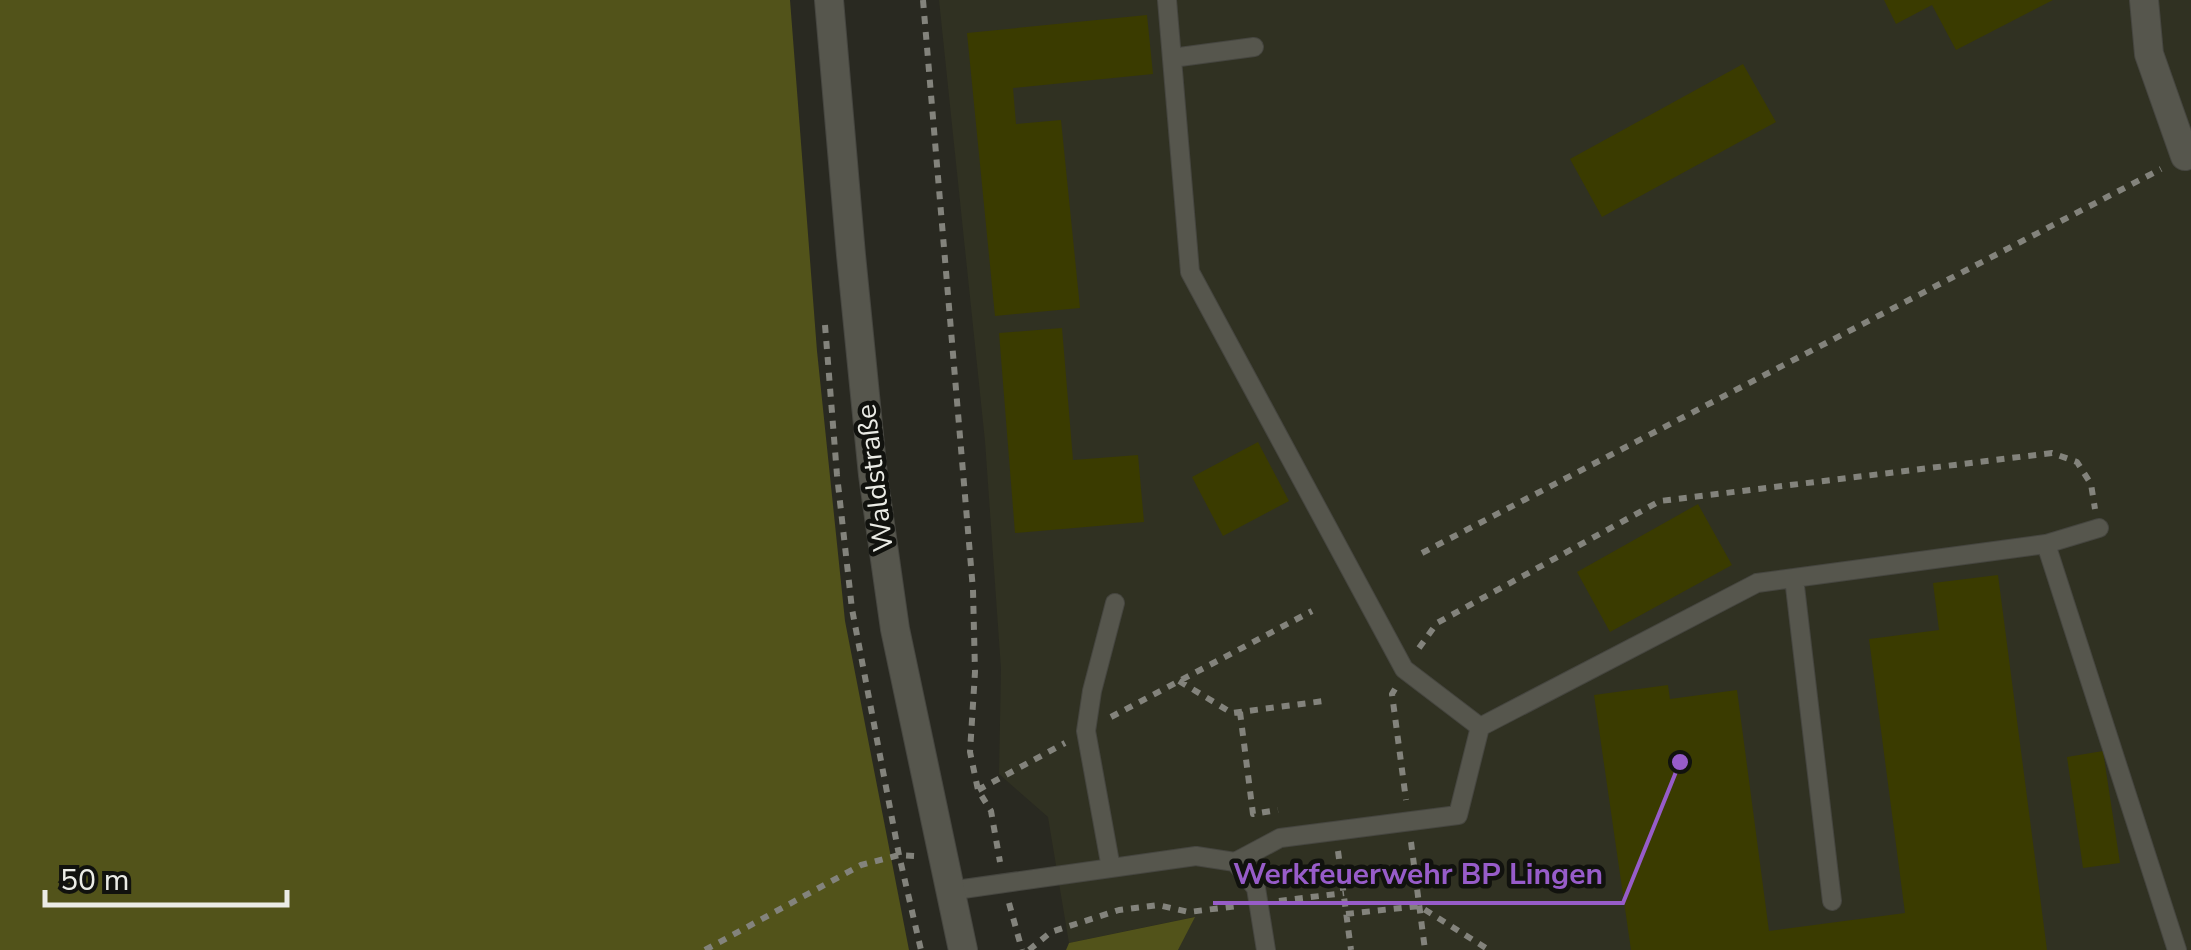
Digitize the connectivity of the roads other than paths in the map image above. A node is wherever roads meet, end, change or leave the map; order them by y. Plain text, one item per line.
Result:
1 (830, 0) edge
2 (1167, 0) edge
3 (2144, 0) edge
4 (1254, 47) dead end
5 (1172, 58) junction
6 (2185, 156) road end
7 (2099, 528) road end
8 (2046, 544) junction
9 (1794, 578) junction
10 (1115, 603) dead end
11 (1480, 727) junction
12 (1235, 862) junction
13 (1112, 868) junction
14 (949, 891) junction
15 (1832, 901) dead end
16 (963, 950) edge
17 (1266, 950) edge
18 (2177, 950) edge

1 - 14 street, Waldstraße
2 - 5 lane
3 - 6 street
4 - 5 lane
5 - 11 lane
7 - 8 lane
8 - 9 lane
8 - 18 lane
9 - 11 lane
9 - 15 lane
10 - 13 lane
11 - 12 lane
12 - 13 lane
12 - 17 lane
13 - 14 lane
14 - 16 street, Waldstraße

